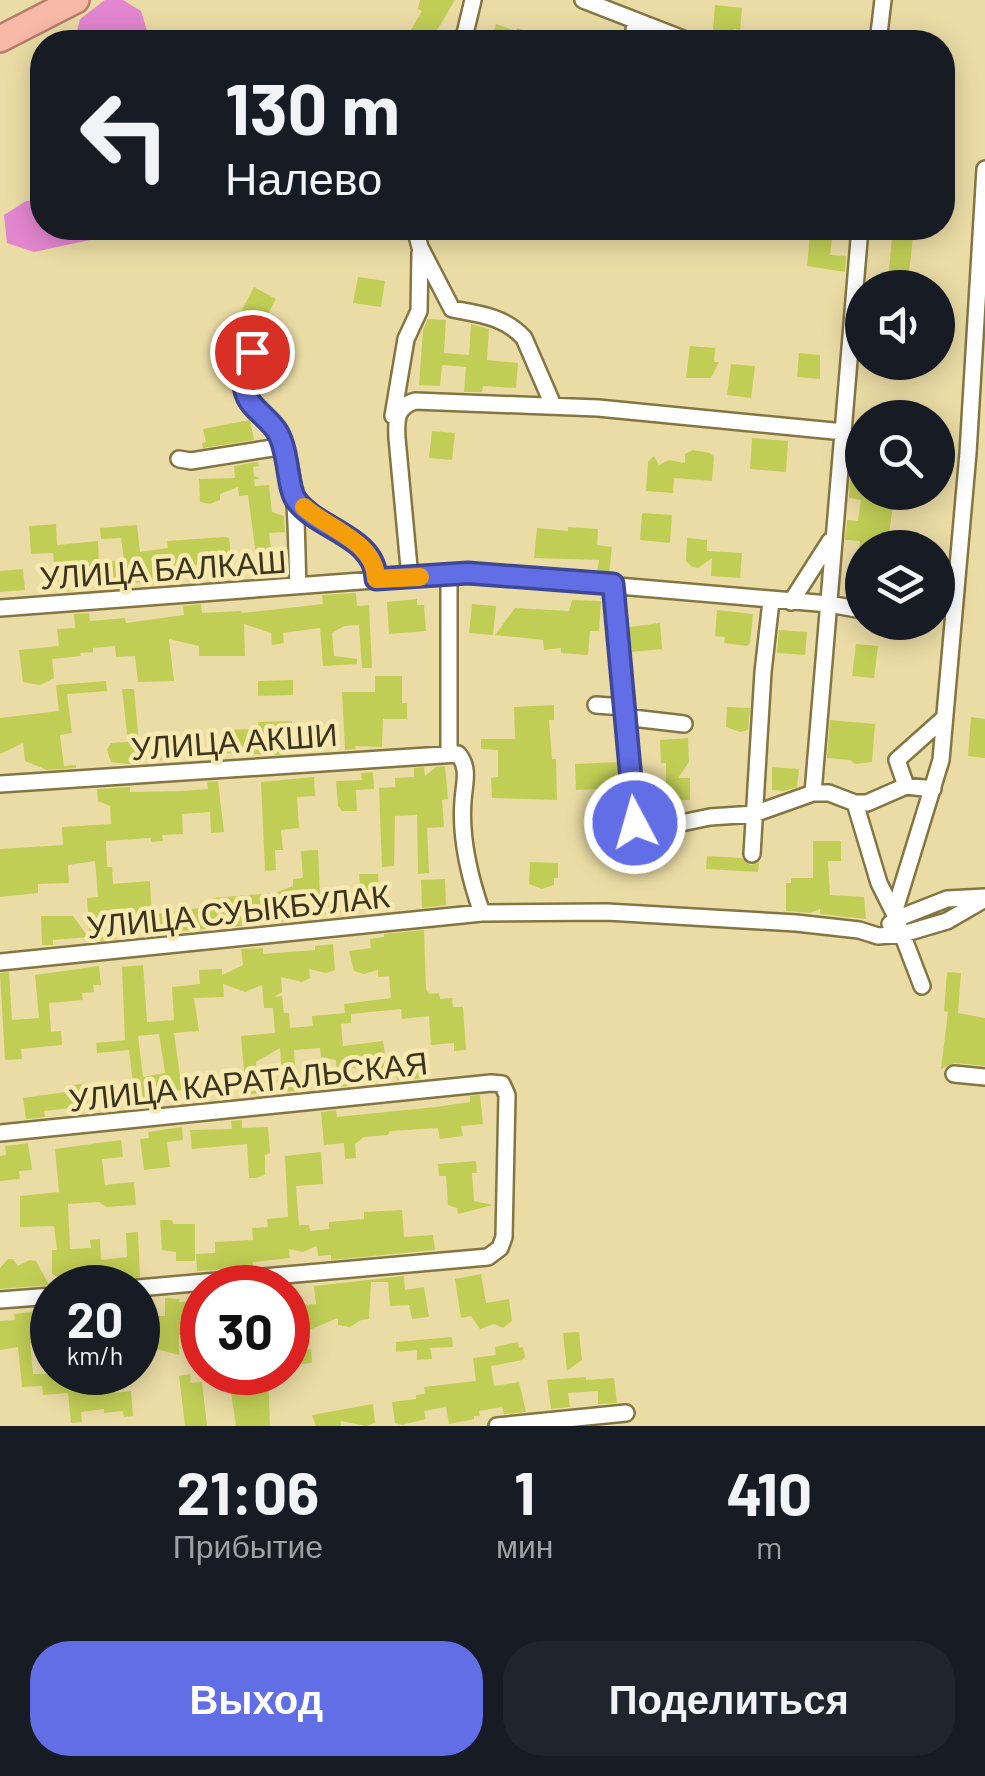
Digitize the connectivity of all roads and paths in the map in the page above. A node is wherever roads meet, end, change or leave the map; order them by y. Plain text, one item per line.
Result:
1 (76, 0) edge
2 (474, 0) edge
3 (583, 0) edge
4 (883, 0) edge
5 (636, 21) junction
6 (466, 30) edge
7 (635, 30) edge
8 (659, 30) edge
9 (879, 30) edge
10 (0, 39) edge
11 (985, 170) edge
12 (418, 240) edge
13 (859, 240) edge
14 (420, 246) junction
15 (452, 309) junction
16 (419, 311) junction
17 (252, 352) dead end
18 (398, 398) junction
19 (416, 401) junction
20 (553, 405) junction
21 (396, 424) junction
22 (844, 432) junction
23 (285, 446) junction
24 (180, 459) dead end
25 (294, 498) junction
26 (835, 534) junction
27 (449, 576) junction
28 (957, 577) junction
29 (410, 578) junction
30 (376, 579) junction
31 (955, 580) edge
32 (613, 584) junction
33 (955, 584) edge
34 (298, 586) junction
35 (770, 601) junction
36 (791, 602) junction
37 (829, 604) junction
38 (845, 607) edge
39 (0, 608) edge
40 (945, 640) edge
41 (596, 705) dead end
42 (624, 712) junction
43 (944, 718) junction
44 (684, 724) dead end
45 (449, 752) junction
46 (0, 784) edge
47 (906, 786) junction
48 (933, 789) junction
49 (813, 792) junction
50 (856, 803) junction
51 (754, 814) junction
52 (752, 854) dead end
53 (985, 898) edge
54 (482, 912) junction
55 (897, 922) junction
56 (0, 962) edge
57 (922, 986) dead end
58 (954, 1074) dead end
59 (985, 1076) edge
60 (0, 1133) edge
61 (160, 1286) edge
62 (30, 1298) edge
63 (0, 1300) edge
64 (626, 1412) dead end
65 (498, 1426) edge

1 - 10 highway
2 - 6 street
3 - 5 street
4 - 9 street
5 - 7 street
5 - 8 street
11 - 28 street
12 - 14 street
13 - 22 street
14 - 15 street
14 - 16 street
15 - 16 street
15 - 20 street
16 - 18 street
17 - 23 street
18 - 19 street
18 - 21 street
19 - 20 street
19 - 21 street
20 - 22 street
21 - 29 street
22 - 26 street
23 - 24 street
23 - 25 street
25 - 30 street
25 - 34 street
26 - 36 street
26 - 37 street
27 - 29 street, УЛИЦА БАЛКАШ
27 - 32 street, УЛИЦА БАЛКАШ
27 - 45 street
28 - 31 street
28 - 33 street
29 - 30 street, УЛИЦА БАЛКАШ
30 - 34 street, УЛИЦА БАЛКАШ
32 - 35 street, УЛИЦА БАЛКАШ
32 - 42 street
34 - 39 street, УЛИЦА БАЛКАШ
35 - 36 street, УЛИЦА БАЛКАШ
35 - 51 street
36 - 37 street, УЛИЦА БАЛКАШ
37 - 38 street, УЛИЦА БАЛКАШ
37 - 49 street
40 - 43 street
41 - 42 street
42 - 44 street
42 - 51 street
43 - 47 street
43 - 48 street
45 - 46 street, УЛИЦА АКШИ
45 - 54 street
47 - 48 street
47 - 50 street
48 - 55 street
49 - 50 street
49 - 51 street
50 - 55 street
51 - 52 street
53 - 55 street, УЛИЦА СУЫКБУЛАК
54 - 55 street, УЛИЦА СУЫКБУЛАК
54 - 56 street, УЛИЦА СУЫКБУЛАК
55 - 57 street
58 - 59 street
60 - 61 street, УЛИЦА КАРАТАЛЬСКАЯ
62 - 63 street
64 - 65 street

